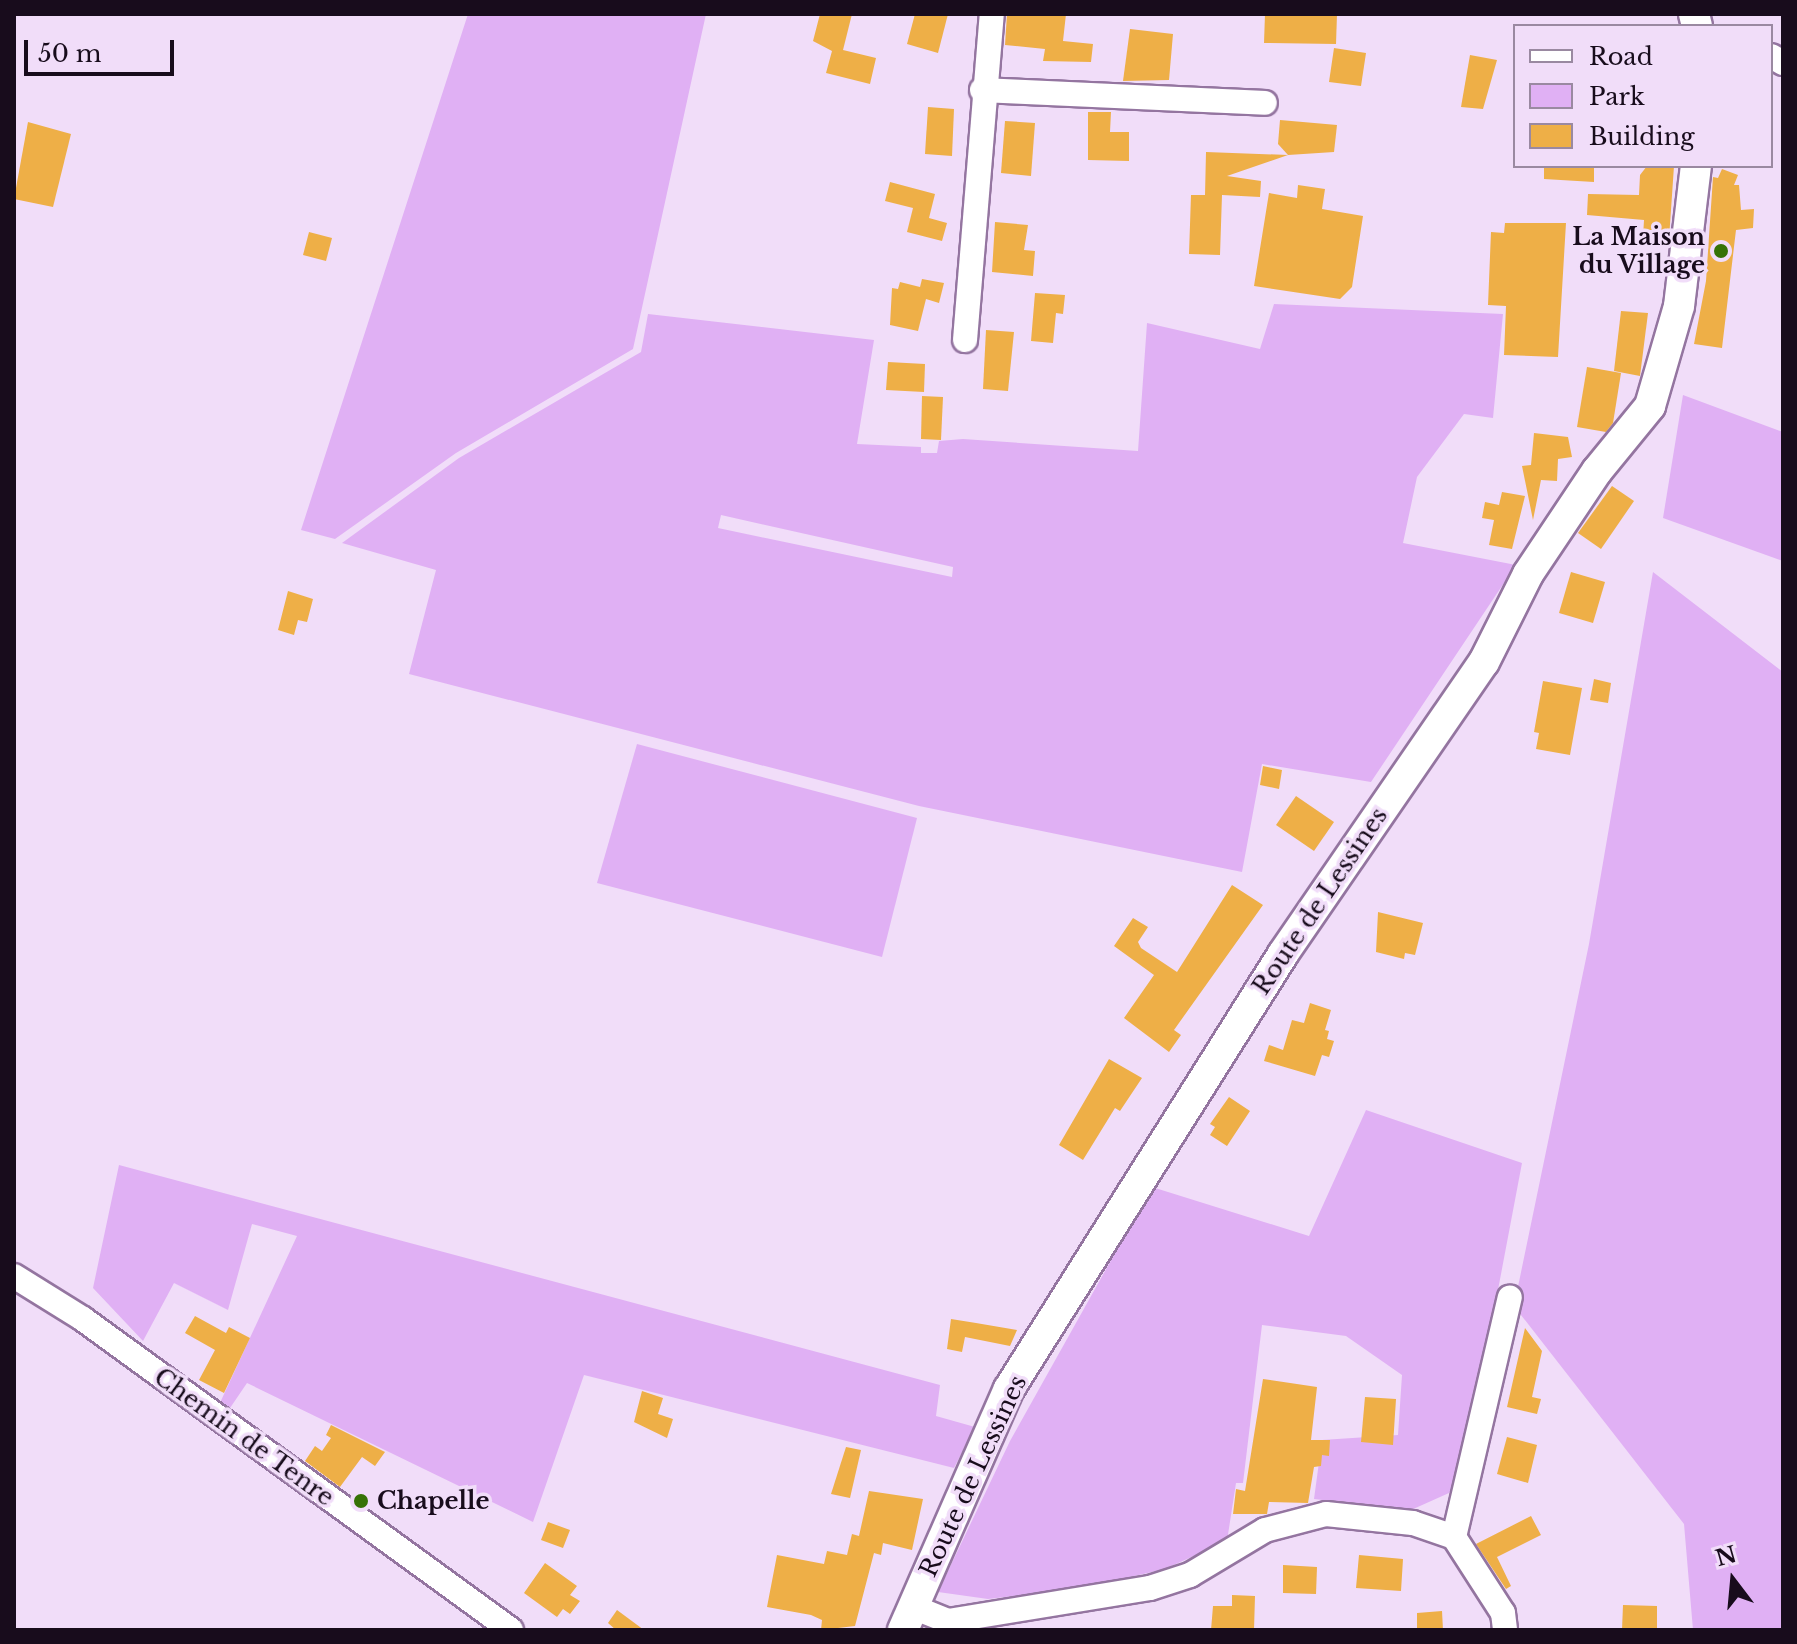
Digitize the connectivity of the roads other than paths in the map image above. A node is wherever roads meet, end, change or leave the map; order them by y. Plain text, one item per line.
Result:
1 (992, 14) edge
2 (982, 90) junction
3 (1265, 103) dead end
4 (1696, 168) edge
5 (965, 340) dead end
6 (14, 1276) edge
7 (1510, 1297) dead end
8 (1454, 1537) junction
9 (908, 1619) edge
10 (949, 1626) edge
11 (511, 1630) edge
12 (1505, 1630) edge

1 - 2 street
2 - 3 street
2 - 5 street
4 - 9 main road, Route de Lessines
6 - 11 street, Chemin de Tenre
7 - 8 street
8 - 10 street
8 - 12 street
9 - 10 street

